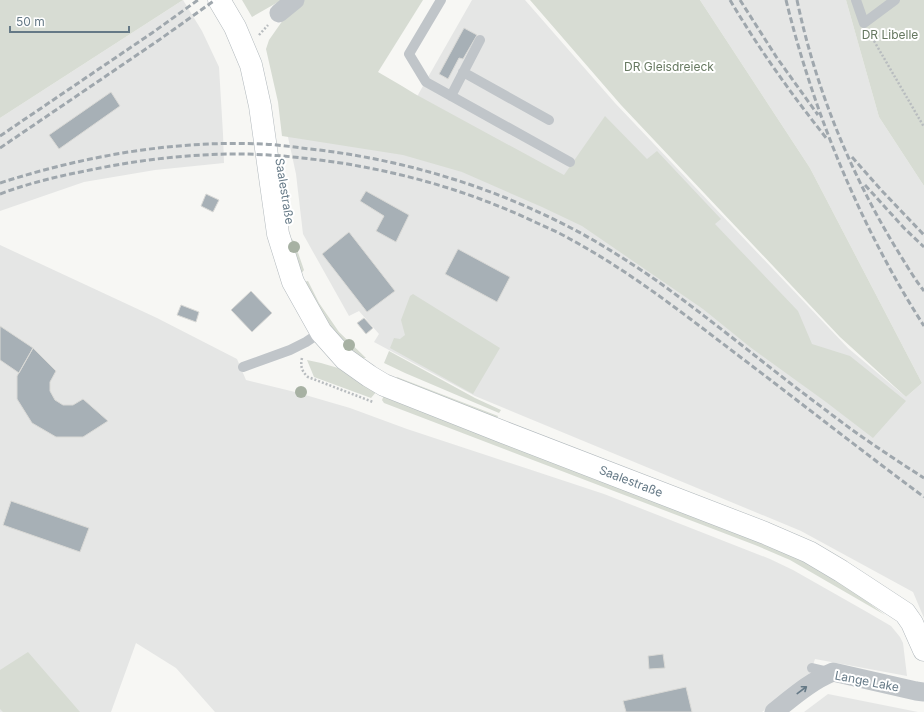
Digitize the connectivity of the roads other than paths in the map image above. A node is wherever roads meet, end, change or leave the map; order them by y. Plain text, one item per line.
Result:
1 (295, 0) edge
2 (441, 0) edge
3 (856, 0) edge
4 (895, 0) edge
5 (222, 5) edge
6 (279, 13) dead end
7 (480, 40) dead end
8 (463, 72) junction
9 (451, 96) junction
10 (549, 120) dead end
11 (570, 162) dead end
12 (321, 332) junction
13 (243, 367) dead end
14 (923, 646) edge
15 (812, 668) dead end
16 (833, 672) junction
17 (924, 692) edge
18 (774, 712) edge

1 - 6 street
2 - 9 lane
3 - 4 lane
5 - 12 main road, Saalestraße
7 - 8 lane
8 - 9 lane
8 - 10 lane
9 - 11 lane
12 - 13 lane
12 - 14 main road, Saalestraße
15 - 16 lane
16 - 17 street, Lange Lake
18 -> 16 street, Lange Lake

